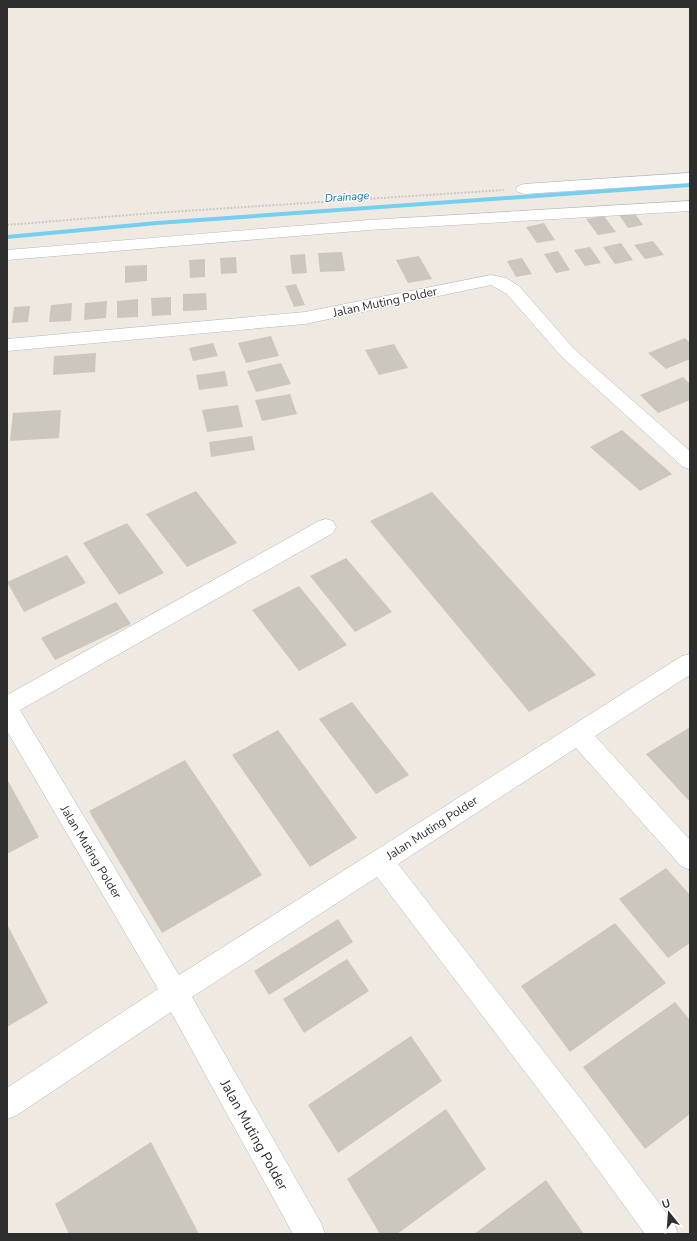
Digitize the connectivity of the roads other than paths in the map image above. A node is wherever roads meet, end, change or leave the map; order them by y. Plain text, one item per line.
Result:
1 (690, 178) edge
2 (524, 189) road end
3 (690, 206) edge
4 (7, 255) edge
5 (7, 345) edge
6 (690, 462) edge
7 (326, 527) dead end
8 (690, 663) edge
9 (7, 706) edge
10 (7, 710) edge
11 (578, 734) junction
12 (690, 858) edge
13 (380, 861) junction
14 (175, 993) junction
15 (7, 1105) edge
16 (310, 1234) edge
17 (663, 1234) edge

1 - 2 street
3 - 4 street
5 - 6 street, Jalan Muting Polder
7 - 9 street
8 - 11 street, Jalan Muting Polder
10 - 14 street, Jalan Muting Polder
11 - 12 street
11 - 13 street, Jalan Muting Polder
13 - 14 street, Jalan Muting Polder
13 - 17 street
14 - 15 street, Jalan Muting Polder
14 - 16 street, Jalan Muting Polder

